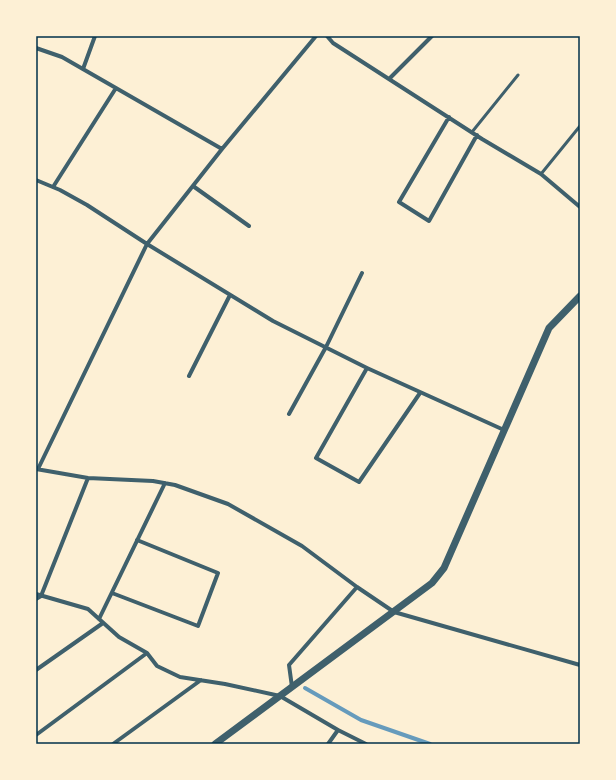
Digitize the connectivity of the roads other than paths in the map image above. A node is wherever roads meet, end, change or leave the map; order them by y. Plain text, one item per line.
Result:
1 (95, 36) edge
2 (316, 36) edge
3 (327, 36) edge
4 (432, 36) edge
5 (36, 48) edge
6 (83, 69) junction
7 (518, 75) dead end
8 (390, 78) junction
9 (116, 88) junction
10 (449, 117) junction
11 (580, 126) edge
12 (472, 132) junction
13 (476, 135) junction
14 (222, 148) junction
15 (541, 174) junction
16 (36, 181) edge
17 (193, 186) junction
18 (53, 187) junction
19 (580, 207) edge
20 (249, 226) dead end
21 (147, 244) junction
22 (362, 273) dead end
23 (230, 295) junction
24 (580, 296) edge
25 (326, 348) junction
26 (367, 368) junction
27 (189, 376) dead end
28 (420, 393) junction
29 (289, 414) dead end
30 (504, 430) junction
31 (37, 469) edge
32 (88, 478) junction
33 (165, 483) junction
34 (137, 540) junction
35 (357, 587) junction
36 (112, 593) junction
37 (36, 594) edge
38 (41, 596) junction
39 (36, 599) edge
40 (394, 612) junction
41 (99, 619) junction
42 (103, 623) junction
43 (147, 653) junction
44 (580, 666) edge
45 (36, 670) edge
46 (201, 680) junction
47 (292, 686) junction
48 (280, 696) junction
49 (338, 730) junction
50 (36, 734) edge
51 (113, 744) edge
52 (215, 744) edge
53 (328, 744) edge
54 (366, 744) edge

1 - 6 street
2 - 14 street
3 - 8 street
4 - 8 street
5 - 6 street
6 - 9 street
7 - 12 lane
8 - 10 street
9 - 14 street
9 - 18 street
10 - 12 street
10 - 13 street
11 - 15 lane
12 - 13 street
13 - 15 street
14 - 17 street
15 - 19 street
16 - 18 street
17 - 20 street
17 - 21 street
18 - 21 street
21 - 23 street
21 - 31 street
22 - 25 street
23 - 25 street
23 - 27 street
24 - 30 street
25 - 26 street
25 - 29 street
26 - 28 street
26 - 28 street
28 - 30 street
30 - 40 street
31 - 32 street
32 - 33 street
32 - 38 street
33 - 34 street
33 - 35 street
34 - 36 street
34 - 36 street
35 - 40 street
35 - 47 street
36 - 41 street
37 - 38 street
38 - 39 street
38 - 41 street
40 - 44 street
40 - 47 street
41 - 42 street
42 - 43 street
42 - 45 street
43 - 46 street
43 - 50 street
46 - 48 street
46 - 51 street
47 - 48 street
48 - 49 street
48 - 52 street
49 - 53 street
49 - 54 street

